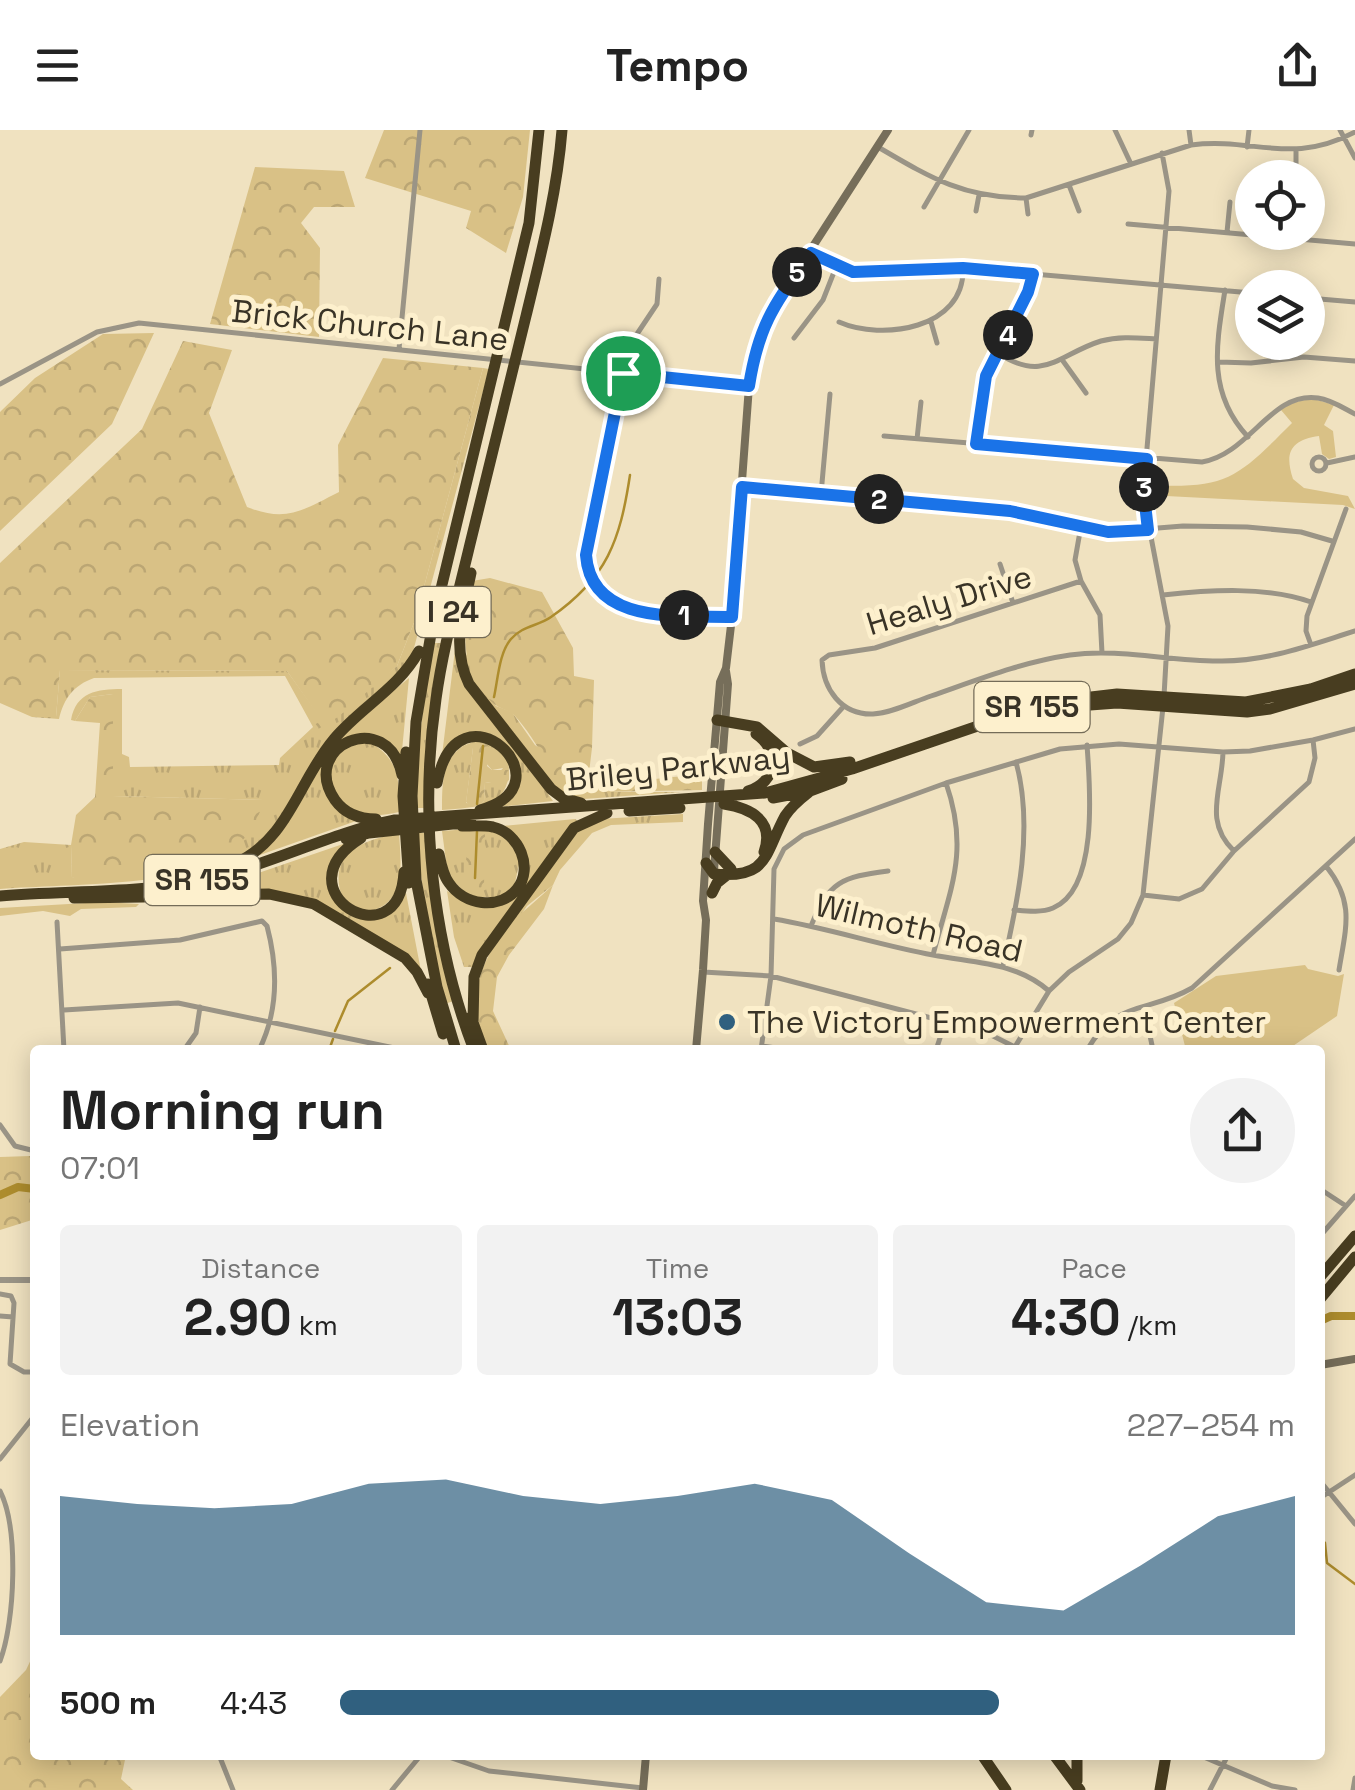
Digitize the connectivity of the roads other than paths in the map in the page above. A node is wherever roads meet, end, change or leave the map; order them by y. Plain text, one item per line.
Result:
1 (420, 130) edge
2 (539, 130) edge
3 (562, 130) edge
4 (888, 130) edge
5 (969, 130) edge
6 (1114, 130) edge
7 (1190, 130) edge
8 (1249, 130) edge
9 (1340, 130) edge
10 (1355, 132) edge
11 (1344, 138) junction
12 (1191, 145) junction
13 (878, 147) junction
14 (1247, 147) junction
15 (1296, 151) junction
16 (1162, 153) junction
17 (1355, 158) edge
18 (1296, 160) edge
19 (1131, 164) junction
20 (938, 182) junction
21 (1069, 186) junction
22 (978, 194) junction
23 (1026, 198) junction
24 (1230, 202) dead end
25 (924, 207) dead end
26 (1079, 211) dead end
27 (976, 212) dead end
28 (1028, 214) dead end
29 (1128, 224) dead end
30 (1166, 227) junction
31 (1227, 232) junction
32 (1355, 244) edge
33 (811, 253) junction
34 (836, 267) junction
35 (963, 268) junction
36 (1033, 274) junction
37 (659, 278) dead end
38 (1162, 283) junction
39 (1225, 290) junction
40 (1235, 291) edge
41 (1325, 299) edge
42 (1355, 302) edge
43 (839, 322) dead end
44 (931, 322) junction
45 (794, 338) dead end
46 (1156, 340) junction
47 (937, 344) dead end
48 (399, 349) junction
49 (999, 354) junction
50 (1064, 361) junction
51 (1355, 361) edge
52 (1218, 362) junction
53 (623, 373) junction
54 (0, 384) edge
55 (749, 386) junction
56 (1086, 393) dead end
57 (830, 394) dead end
58 (921, 402) dead end
59 (1355, 414) edge
60 (498, 428) junction
61 (884, 436) dead end
62 (1248, 437) junction
63 (917, 439) junction
64 (477, 441) junction
65 (976, 444) junction
66 (1355, 457) edge
67 (1147, 459) junction
68 (1326, 462) dead end
69 (742, 487) junction
70 (821, 494) junction
71 (1346, 509) dead end
72 (1080, 526) junction
73 (1148, 530) junction
74 (1332, 541) junction
75 (1000, 564) dead end
76 (1081, 581) junction
77 (1163, 595) junction
78 (1013, 602) junction
79 (1312, 602) junction
80 (463, 609) junction
81 (732, 617) junction
82 (1355, 631) edge
83 (1312, 645) junction
84 (419, 650) junction
85 (1102, 653) junction
86 (1168, 657) junction
87 (1355, 674) edge
88 (1355, 684) edge
89 (1152, 701) junction
90 (1177, 703) junction
91 (844, 706) junction
92 (721, 724) junction
93 (1355, 729) edge
94 (1313, 740) junction
95 (800, 744) dead end
96 (1087, 745) junction
97 (917, 746) junction
98 (1159, 748) junction
99 (1223, 752) junction
100 (1016, 761) junction
101 (437, 783) junction
102 (946, 784) junction
103 (810, 791) junction
104 (406, 792) junction
105 (690, 799) junction
106 (434, 800) junction
107 (724, 804) junction
108 (611, 808) junction
109 (454, 816) junction
110 (395, 820) junction
111 (443, 824) junction
112 (713, 824) junction
113 (368, 833) junction
114 (1355, 840) edge
115 (436, 846) junction
116 (408, 851) junction
117 (1234, 851) junction
118 (715, 852) joint
119 (1326, 866) junction
120 (715, 870) junction
121 (888, 871) dead end
122 (156, 886) junction
123 (712, 893) joint
124 (1143, 895) junction
125 (143, 897) junction
126 (0, 899) edge
127 (1014, 910) junction
128 (706, 920) junction
129 (774, 920) junction
130 (58, 922) dead end
131 (812, 926) junction
132 (60, 949) junction
133 (933, 955) junction
134 (1003, 966) junction
135 (1339, 970) dead end
136 (703, 972) junction
137 (770, 976) junction
138 (1049, 990) junction
139 (1144, 1006) junction
140 (200, 1007) junction
141 (434, 1007) junction
142 (64, 1010) junction
143 (269, 1021) junction
144 (472, 1022) junction
145 (946, 1023) junction
146 (64, 1045) edge
147 (187, 1045) edge
148 (261, 1045) edge
149 (381, 1045) edge
150 (451, 1045) edge
151 (452, 1045) edge
152 (473, 1045) edge
153 (481, 1045) edge
154 (696, 1045) edge
155 (762, 1045) edge
156 (938, 1045) edge
157 (1009, 1045) edge
158 (1019, 1045) edge
159 (1089, 1045) edge
160 (1152, 1045) edge
161 (0, 1126) edge
162 (30, 1150) edge
163 (1325, 1193) edge
164 (1355, 1196) edge
165 (1346, 1206) junction
166 (1325, 1230) edge
167 (1355, 1236) edge
168 (1355, 1258) edge
169 (1325, 1271) edge
170 (0, 1280) edge
171 (30, 1280) edge
172 (1325, 1293) edge
173 (0, 1294) edge
174 (0, 1316) edge
175 (13, 1318) junction
176 (1355, 1359) edge
177 (1325, 1364) edge
178 (30, 1372) edge
179 (30, 1421) edge
180 (0, 1459) edge
181 (1355, 1475) edge
182 (1325, 1490) edge
183 (0, 1491) edge
184 (1328, 1494) junction
185 (1325, 1496) edge
186 (1355, 1524) edge
187 (0, 1660) edge
188 (221, 1760) edge
189 (417, 1760) edge
190 (457, 1760) edge
191 (646, 1760) edge
192 (985, 1760) edge
193 (1057, 1760) edge
194 (1077, 1760) edge
195 (1165, 1760) edge
196 (1210, 1760) edge
197 (1226, 1760) edge
198 (1223, 1766) junction
199 (1355, 1778) edge
200 (643, 1789) edge
201 (234, 1790) edge
202 (392, 1790) edge
203 (1006, 1790) edge
204 (1078, 1790) edge
205 (1160, 1790) edge
206 (1210, 1790) edge
207 (1295, 1790) edge
208 (1353, 1790) edge

1 - 48 street
2 - 64 highway, I 24
3 - 60 highway, I 24
4 - 13 main road
5 - 20 street
6 - 19 street
7 - 12 street
8 - 14 street
9 - 11 street
10 - 11 street
11 - 15 street
11 - 17 street
12 - 14 street
12 - 16 street
13 - 20 street
13 - 33 main road
14 - 15 street
15 - 18 street
16 - 19 street
16 - 30 street
19 - 21 street
20 - 22 street
20 - 25 street
21 - 23 street
21 - 26 street
22 - 23 street
22 - 27 street
23 - 28 street
24 - 31 street
29 - 30 street
30 - 31 street
30 - 38 street
31 - 32 street
33 - 34 street
33 - 55 main road
34 - 35 street
34 - 45 street
35 - 36 street
35 - 44 street
36 - 38 street
36 - 49 street
37 - 53 street
38 - 39 street
38 - 46 street
39 - 40 street
39 - 52 street
41 - 42 street
43 - 44 street
44 - 47 street
46 - 50 street
46 - 67 street
48 - 53 street, Brick Church Lane
48 - 54 street, Brick Church Lane
49 - 50 street
49 - 65 street
50 - 56 street
51 - 52 street
52 - 62 street
53 - 55 street, Brick Church Lane
53 - 81 street
55 - 69 main road
57 - 70 street
58 - 63 street
59 - 62 street
60 - 80 highway
60 - 106 highway, I 24
61 - 63 street
62 - 67 street
63 - 65 street
64 - 84 highway
64 - 104 highway, I 24
65 - 67 street
66 - 68 street
67 - 73 street
69 - 70 street
69 - 81 main road
70 - 72 street
71 - 74 street
72 - 73 street
72 - 76 street
73 - 74 street
73 - 77 street
74 - 79 street
75 - 78 street
76 - 78 street, Healy Drive
76 - 85 street
77 - 79 street
77 - 86 street
78 - 91 street, Healy Drive
79 - 83 street
80 - 101 highway
80 - 108 highway
81 - 92 main road
82 - 83 street
83 - 86 street
84 - 104 highway
84 - 122 highway
85 - 86 street
85 - 91 street
86 - 98 street
87 - 90 highway, Briley Parkway / SR 155
88 - 90 highway, Briley Parkway / SR 155
89 - 90 highway, Briley Parkway / SR 155
89 - 97 highway, Briley Parkway / SR 155
89 - 103 highway, Briley Parkway / SR 155
91 - 95 street
92 - 97 highway
92 - 105 highway
92 - 112 main road
93 - 94 street
94 - 99 street
94 - 117 street
96 - 98 street
96 - 100 street
96 - 127 street
97 - 105 highway, Briley Parkway / SR 155
98 - 99 street
98 - 124 street
99 - 117 street
100 - 102 street
100 - 127 street
101 - 106 highway
101 - 109 highway
102 - 129 street
102 - 133 street
103 - 107 highway, Briley Parkway / SR 155
103 - 120 highway
104 - 110 highway
104 - 116 highway, I 24
105 - 108 highway, Briley Parkway / SR 155
106 - 115 highway, I 24
107 - 108 highway, Briley Parkway / SR 155
107 - 120 highway
108 - 109 highway, Briley Parkway / SR 155
108 - 111 highway, Briley Parkway / SR 155
108 - 144 highway
109 - 110 highway, Briley Parkway / SR 155
110 - 122 highway, Briley Parkway / SR 155
111 - 113 highway, Briley Parkway / SR 155
111 - 115 highway
112 - 118 main road
112 - 120 main road
113 - 116 highway
113 - 125 highway, Briley Parkway / SR 155
114 - 119 street
115 - 144 highway
115 - 152 highway, I 24
116 - 141 highway
116 - 151 highway, I 24
117 - 124 street
118 - 120 highway
119 - 135 street
119 - 139 street
120 - 123 highway
120 - 128 main road
121 - 131 street
122 - 126 highway, Briley Parkway / SR 155
123 - 128 main road
124 - 138 street
125 - 126 highway, Briley Parkway / SR 155
125 - 141 highway
127 - 134 street
128 - 136 main road
129 - 131 street, Wilmoth Road
129 - 137 street
130 - 132 street
131 - 133 street, Wilmoth Road
132 - 142 street
132 - 143 street
133 - 134 street, Wilmoth Road
134 - 138 street, Wilmoth Road
136 - 137 street
136 - 154 main road
137 - 145 street
137 - 155 street
138 - 158 street
139 - 159 street
139 - 160 street
140 - 142 street
140 - 143 street
140 - 147 street
141 - 150 highway
142 - 146 street
143 - 148 street
143 - 149 street
144 - 153 highway
145 - 156 street
145 - 157 street
161 - 162 street
163 - 165 street
164 - 165 street
165 - 166 street
167 - 169 highway
168 - 172 highway
170 - 171 street
173 - 175 street
174 - 175 street
175 - 178 street
176 - 177 main road
179 - 180 street
181 - 184 street
182 - 184 street
183 - 187 street
184 - 185 street
184 - 186 street
188 - 201 street
189 - 202 street
190 - 200 street
191 - 200 main road
192 - 203 highway
193 - 204 highway
194 - 204 highway
195 - 205 highway
196 - 198 street
197 - 198 street
198 - 206 street
198 - 207 street
199 - 208 street

